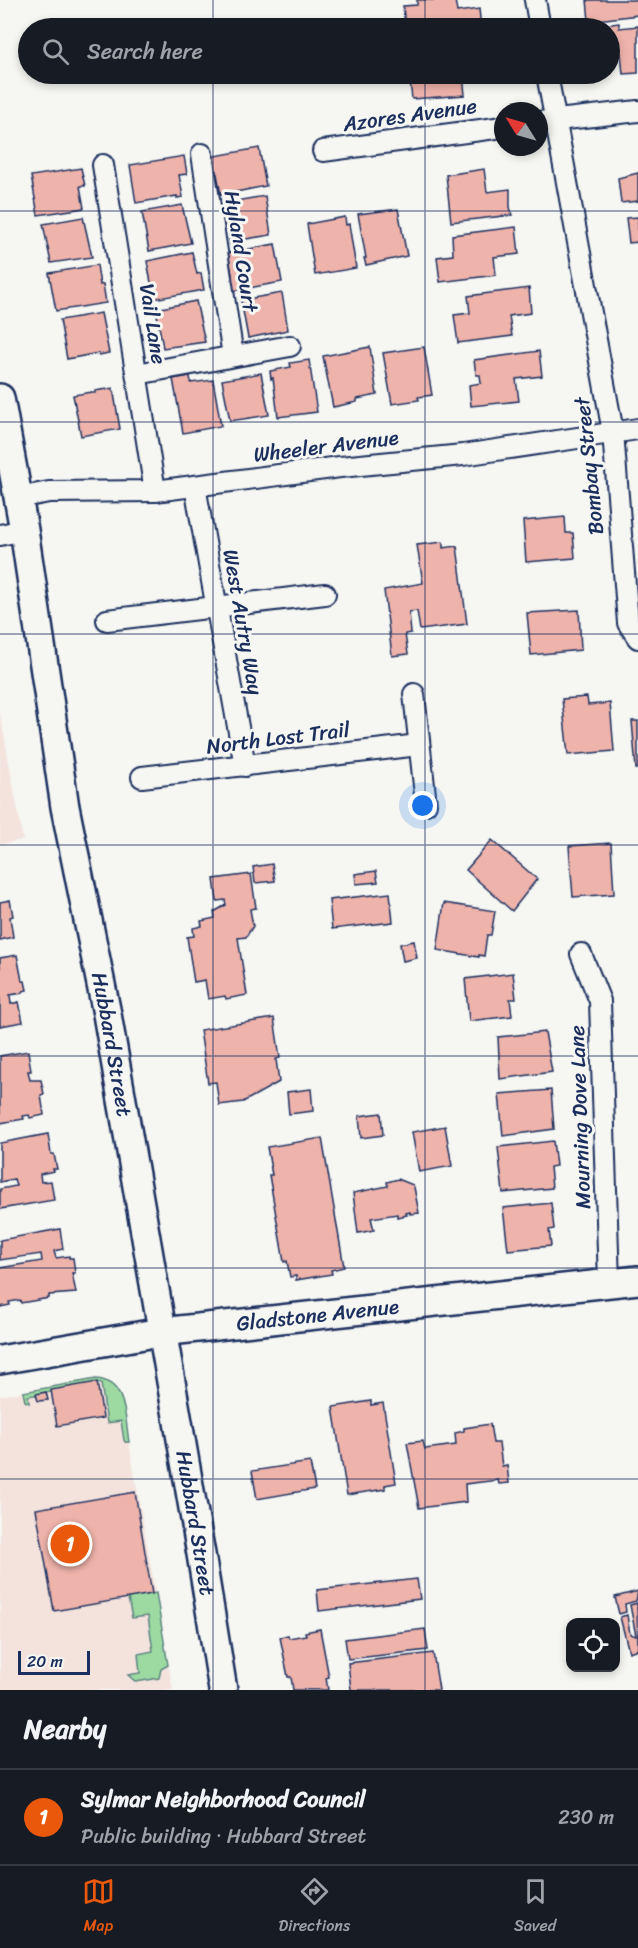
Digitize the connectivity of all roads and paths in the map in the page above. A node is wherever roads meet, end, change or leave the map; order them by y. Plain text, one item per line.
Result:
1 (535, 0) edge
2 (538, 18) edge
3 (547, 84) edge
4 (547, 102) edge
5 (638, 111) edge
6 (548, 121) edge
7 (548, 126) edge
8 (494, 128) edge
9 (323, 152) dead end
10 (201, 154) dead end
11 (103, 165) dead end
12 (290, 346) dead end
13 (233, 356) junction
14 (136, 374) junction
15 (0, 398) edge
16 (638, 429) edge
17 (613, 432) junction
18 (195, 486) junction
19 (155, 491) junction
20 (18, 498) junction
21 (12, 533) edge
22 (325, 594) dead end
23 (216, 607) junction
24 (107, 620) dead end
25 (638, 638) edge
26 (414, 694) dead end
27 (419, 745) junction
28 (245, 766) junction
29 (142, 777) dead end
30 (426, 804) dead end
31 (581, 954) dead end
32 (638, 1280) edge
33 (609, 1283) junction
34 (162, 1332) junction
35 (0, 1360) edge
36 (223, 1690) edge

1 - 2 street
3 - 4 street, Bombay Street
5 - 6 street
7 - 17 street, Bombay Street
8 - 9 street, Azores Avenue
10 - 13 street, Hyland Court
11 - 14 street, Vail Lane
12 - 13 street
13 - 14 street
14 - 19 street, Vail Lane
15 - 20 main road, Hubbard Street
16 - 17 street, Wheeler Avenue
17 - 18 street, Wheeler Avenue
17 - 25 street, Bombay Street
18 - 19 street, Wheeler Avenue
18 - 23 street, West Autry Way
19 - 20 street, Wheeler Avenue
20 - 21 main road, Hubbard Street
21 - 34 main road, Hubbard Street
22 - 23 street
23 - 24 street
23 - 28 street, West Autry Way
26 - 27 street
27 - 28 street, North Lost Trail
27 - 30 street
28 - 29 street, North Lost Trail
31 - 33 street, Mourning Dove Lane
32 - 33 main road, Gladstone Avenue
33 - 34 main road, Gladstone Avenue
34 - 35 main road, Gladstone Avenue
34 - 36 main road, Hubbard Street

